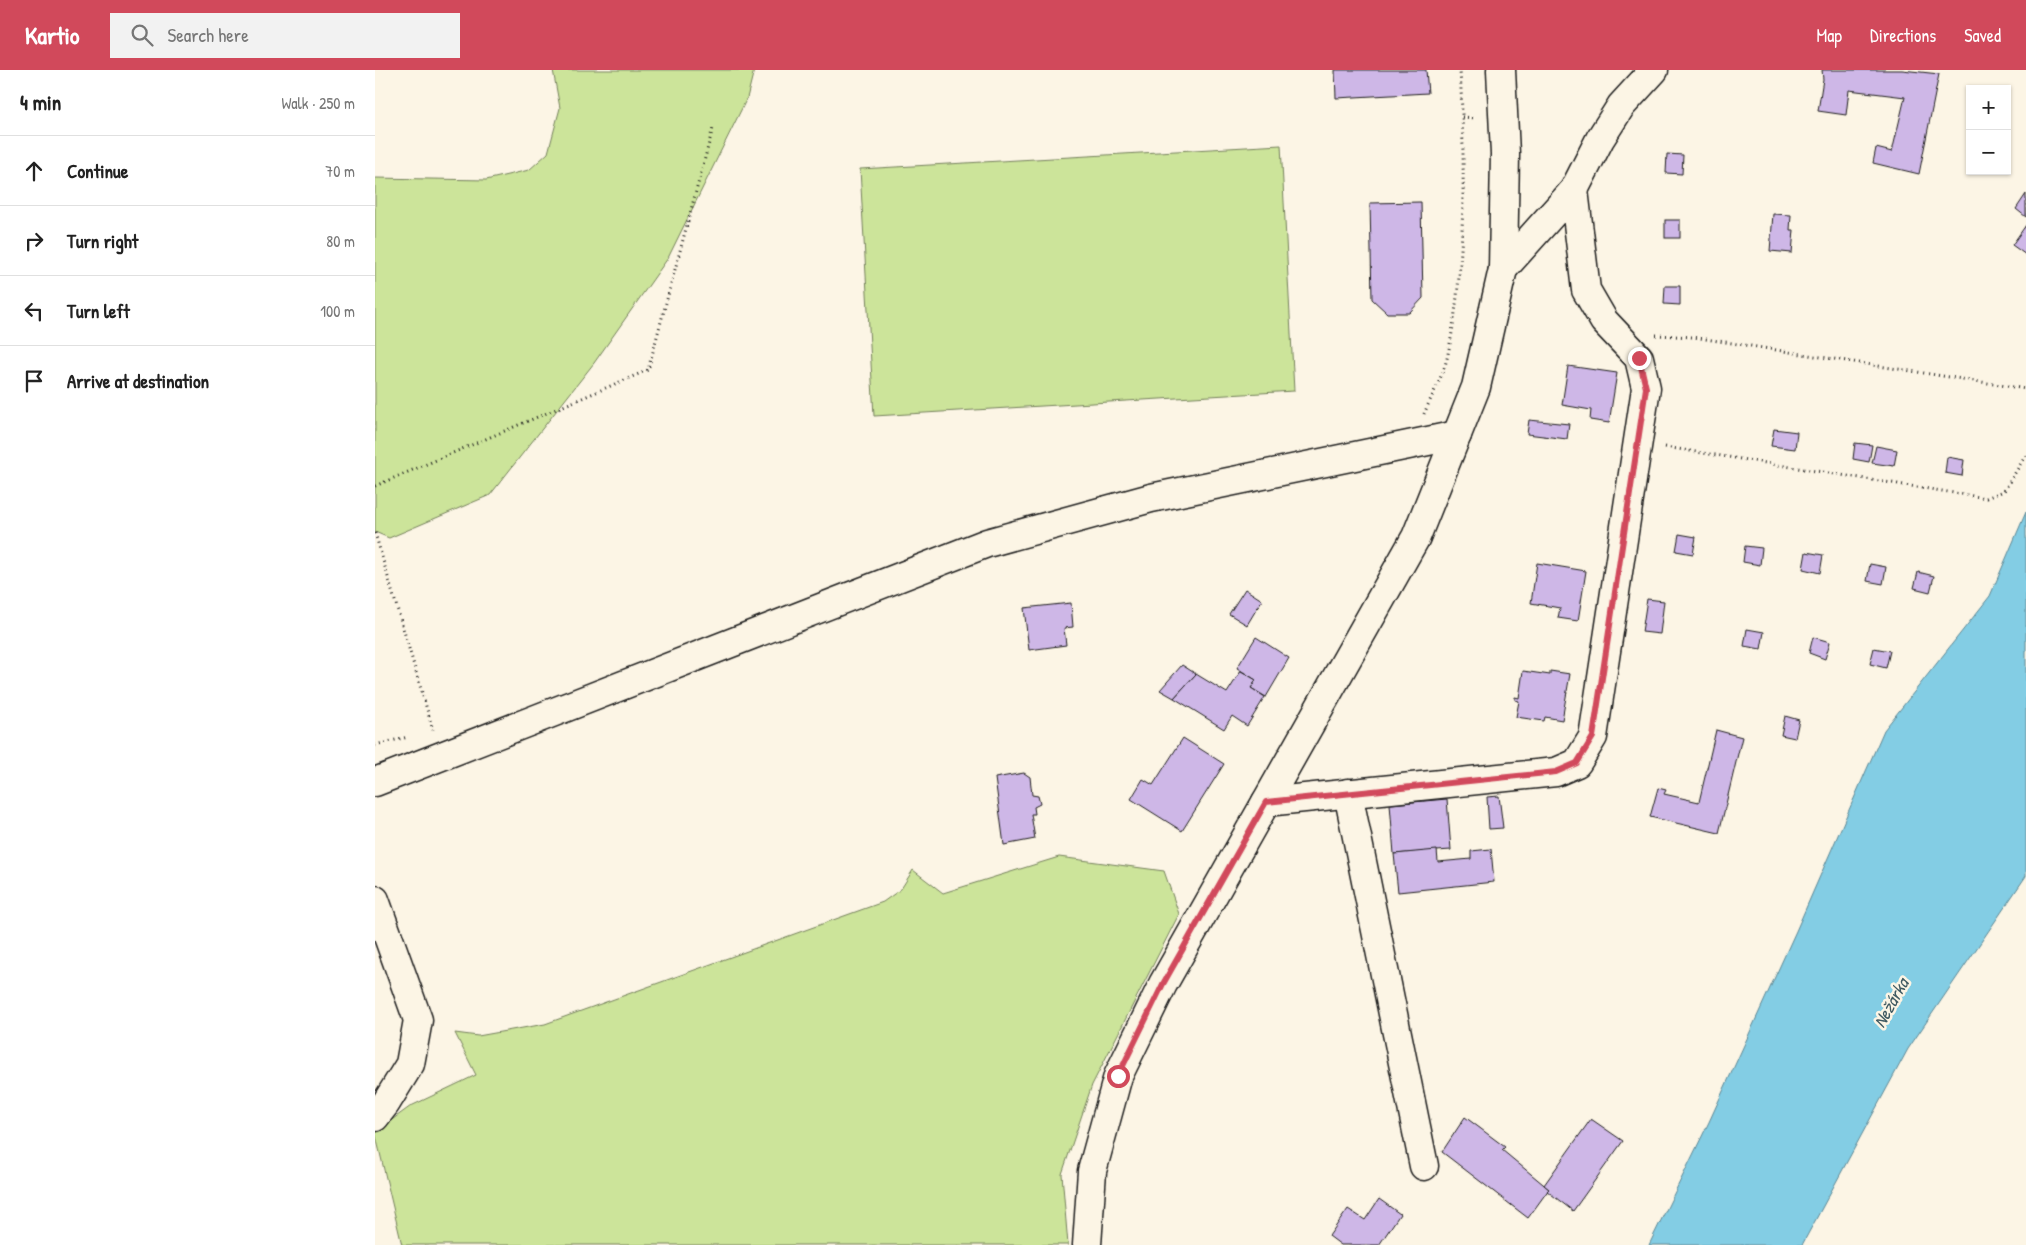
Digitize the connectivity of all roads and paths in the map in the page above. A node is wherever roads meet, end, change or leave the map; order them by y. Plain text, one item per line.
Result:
1 (1460, 70) edge
2 (1501, 70) edge
3 (1654, 70) edge
4 (713, 128) dead end
5 (1573, 190) junction
6 (1503, 269) junction
7 (1616, 333) junction
8 (2026, 389) edge
9 (1415, 417) dead end
10 (1457, 435) junction
11 (1637, 442) junction
12 (2026, 455) edge
13 (375, 486) edge
14 (375, 533) edge
15 (442, 729) dead end
16 (433, 731) junction
17 (423, 733) dead end
18 (414, 736) dead end
19 (375, 745) edge
20 (440, 757) junction
21 (375, 782) edge
22 (1348, 793) junction
23 (1266, 802) junction
24 (375, 900) edge
25 (375, 1117) edge
26 (1424, 1166) dead end
27 (1087, 1245) edge

1 - 9 path
2 - 6 street
3 - 5 street
4 - 13 path
5 - 6 street
5 - 7 street
6 - 10 street
7 - 8 path
7 - 11 street
10 - 20 street
10 - 23 street
11 - 12 path
11 - 22 street
14 - 16 path
15 - 16 path
16 - 17 path
16 - 20 path
18 - 19 path
20 - 21 street
22 - 23 street
22 - 26 street
23 - 27 street
24 - 25 street

